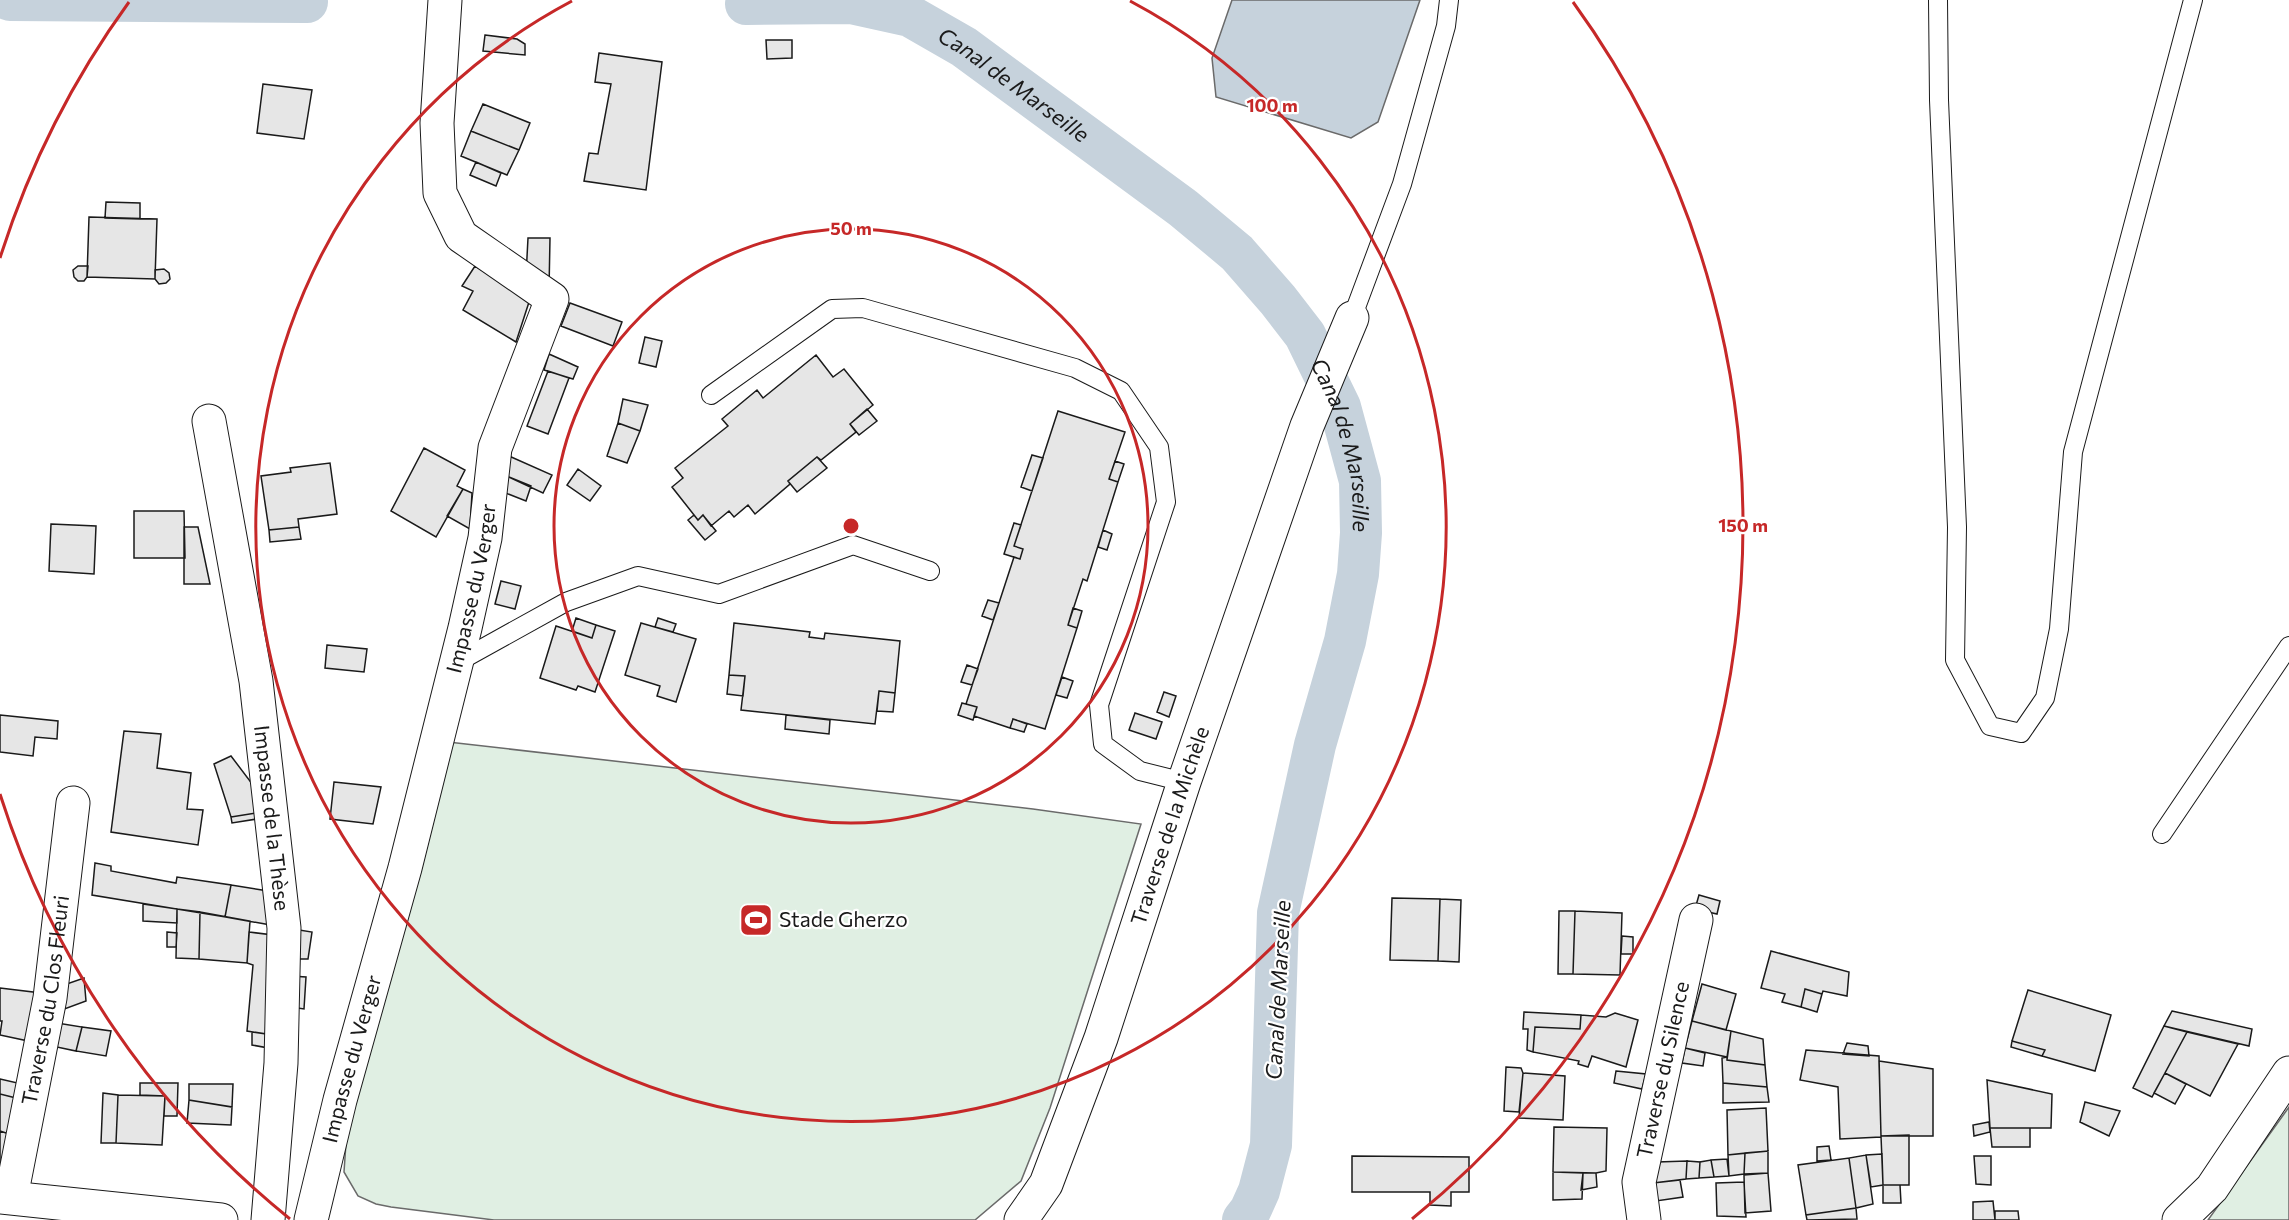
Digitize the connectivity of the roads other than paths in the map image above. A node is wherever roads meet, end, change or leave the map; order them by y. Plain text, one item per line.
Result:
1 (445, 0) edge
2 (1449, 0) edge
3 (1938, 0) edge
4 (2193, 0) edge
5 (1352, 318) joint
6 (711, 395) dead end
7 (209, 421) dead end
8 (930, 572) dead end
9 (2289, 646) edge
10 (456, 663) junction
11 (1184, 782) junction
12 (73, 803) dead end
13 (2162, 834) dead end
14 (1696, 921) dead end
15 (2289, 1073) edge
16 (5, 1197) edge
17 (222, 1220) edge
18 (268, 1220) edge
19 (311, 1220) edge
20 (1021, 1220) edge
21 (1644, 1220) edge
22 (2179, 1220) edge

1 - 10 street, Impasse du Verger
2 - 5 lane
3 - 4 lane
5 - 11 street, Traverse de la Michèle
6 - 11 lane
7 - 18 street, Impasse de la Thèse
8 - 10 lane
9 - 13 lane
10 - 19 street, Impasse du Verger
11 - 20 street, Traverse de la Michèle
12 - 16 street, Traverse du Clos Fleuri
14 - 21 street, Traverse du Silence
15 - 22 street
16 - 17 street

